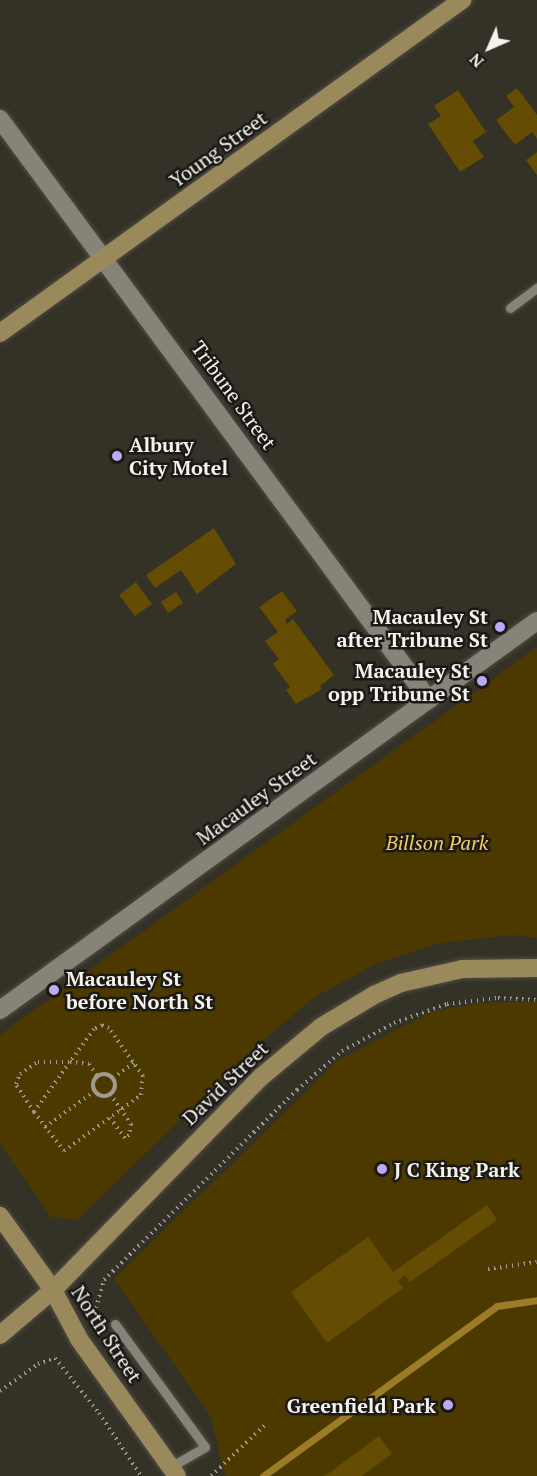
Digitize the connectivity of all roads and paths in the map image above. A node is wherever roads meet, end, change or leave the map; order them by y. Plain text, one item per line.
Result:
1 (462, 0) edge
2 (0, 119) edge
3 (104, 261) junction
4 (537, 288) edge
5 (510, 308) dead end
6 (0, 333) edge
7 (537, 621) edge
8 (429, 700) junction
9 (537, 968) edge
10 (537, 1000) edge
11 (0, 1010) edge
12 (70, 1062) junction
13 (134, 1063) junction
14 (97, 1076) junction
15 (113, 1078) junction
16 (95, 1091) junction
17 (110, 1094) junction
18 (121, 1110) junction
19 (34, 1112) junction
20 (110, 1118) junction
21 (45, 1127) junction
22 (0, 1216) edge
23 (537, 1262) edge
24 (488, 1269) dead end
25 (53, 1290) junction
26 (96, 1308) dead end
27 (115, 1324) dead end
28 (0, 1335) edge
29 (0, 1391) edge
30 (267, 1423) dead end
31 (174, 1472) edge
32 (141, 1476) edge
33 (211, 1476) edge

1 - 3 main road, Young Street
2 - 3 street, Tribune Street
3 - 6 main road, Young Street
3 - 8 street, Tribune Street
4 - 5 lane
7 - 8 street, Macauley Street
8 - 11 street, Macauley Street
9 - 25 main road, David Street
10 - 26 path
12 - 13 path
12 - 14 path
12 - 19 path
12 - 19 path
13 - 15 path
13 - 18 path
14 - 15 path
14 - 16 path
15 - 17 path
16 - 17 path
16 - 21 path
17 - 18 path
18 - 20 path
18 - 20 path
19 - 21 path
20 - 21 path
22 - 25 main road, North Street
23 - 24 path
25 - 28 main road, David Street
25 - 31 main road, North Street
27 - 31 lane
29 - 32 path
30 - 33 path

